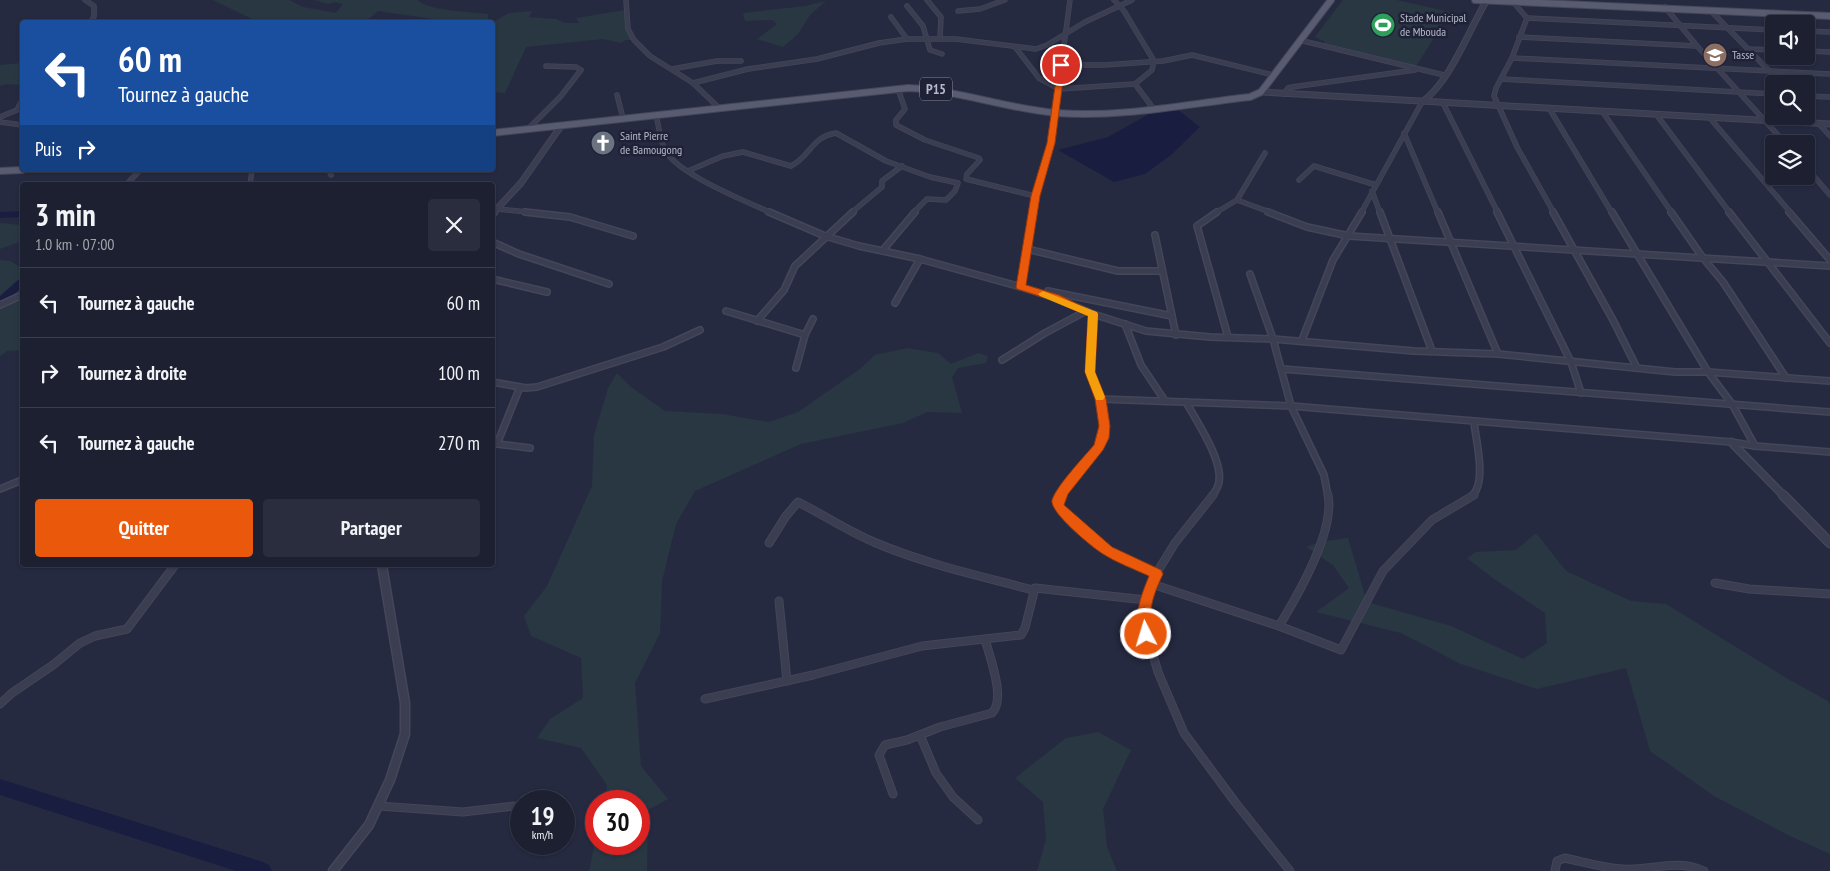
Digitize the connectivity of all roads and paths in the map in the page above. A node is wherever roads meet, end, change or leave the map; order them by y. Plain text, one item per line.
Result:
1 (85, 0) edge
2 (626, 0) edge
3 (927, 0) edge
4 (1005, 0) edge
5 (1070, 0) edge
6 (1114, 0) edge
7 (1132, 0) edge
8 (1331, 0) edge
9 (1475, 0) edge
10 (1486, 1) edge
11 (1516, 1) edge
12 (1567, 2) edge
13 (1620, 3) edge
14 (907, 6) dead end
15 (1120, 6) junction
16 (1665, 7) junction
17 (1711, 10) junction
18 (958, 11) dead end
19 (1830, 14) edge
20 (891, 17) dead end
21 (1527, 18) junction
22 (91, 20) edge
23 (1678, 25) junction
24 (1727, 28) junction
25 (1765, 30) edge
26 (1815, 31) edge
27 (1067, 32) junction
28 (1830, 32) edge
29 (1519, 37) junction
30 (928, 38) junction
31 (940, 38) junction
32 (907, 39) junction
33 (1299, 40) junction
34 (1697, 46) junction
35 (1015, 47) junction
36 (1748, 49) junction
37 (1765, 50) edge
38 (1815, 51) edge
39 (1830, 52) edge
40 (942, 54) dead end
41 (1512, 58) junction
42 (741, 61) dead end
43 (1154, 61) junction
44 (1061, 65) junction
45 (546, 66) dead end
46 (672, 69) junction
47 (1718, 69) junction
48 (1418, 70) junction
49 (1770, 71) junction
50 (1830, 74) edge
51 (1273, 75) junction
52 (1444, 75) junction
53 (1774, 75) edge
54 (1501, 79) junction
55 (693, 83) junction
56 (1439, 83) junction
57 (1135, 84) junction
58 (898, 89) junction
59 (1059, 89) junction
60 (1261, 92) junction
61 (1740, 92) junction
62 (1765, 93) edge
63 (1284, 94) junction
64 (616, 95) dead end
65 (1815, 96) edge
66 (1830, 97) edge
67 (1422, 102) junction
68 (1443, 103) junction
69 (20, 104) edge
70 (1497, 106) junction
71 (718, 107) junction
72 (1153, 108) junction
73 (1549, 108) junction
74 (1602, 111) junction
75 (1056, 113) junction
76 (1656, 114) junction
77 (656, 115) junction
78 (0, 117) edge
79 (1709, 117) junction
80 (623, 118) junction
81 (1765, 119) edge
82 (1765, 120) edge
83 (0, 122) edge
84 (1815, 123) edge
85 (1818, 123) junction
86 (1830, 124) edge
87 (20, 125) edge
88 (1770, 125) edge
89 (561, 126) junction
90 (528, 129) junction
91 (495, 133) edge
92 (1404, 133) junction
93 (1778, 135) edge
94 (1830, 136) edge
95 (1265, 153) dead end
96 (902, 166) junction
97 (20, 170) edge
98 (0, 171) edge
99 (688, 171) junction
100 (138, 172) edge
101 (1815, 178) edge
102 (1299, 180) dead end
103 (129, 182) edge
104 (1376, 185) junction
105 (1372, 191) junction
106 (1830, 195) edge
107 (1035, 196) junction
108 (1237, 200) junction
109 (497, 209) joint
110 (1155, 235) dead end
111 (633, 236) dead end
112 (825, 236) junction
113 (1349, 236) junction
114 (1390, 238) junction
115 (1450, 242) junction
116 (495, 243) edge
117 (1512, 246) junction
118 (1027, 249) junction
119 (883, 250) junction
120 (1575, 250) junction
121 (1638, 254) junction
122 (920, 258) junction
123 (1703, 258) junction
124 (1830, 260) edge
125 (1766, 262) junction
126 (1830, 266) edge
127 (1162, 271) junction
128 (1250, 274) dead end
129 (495, 280) edge
130 (609, 284) dead end
131 (1021, 287) junction
132 (1048, 291) dead end
133 (546, 292) dead end
134 (20, 296) edge
135 (895, 302) dead end
136 (0, 305) edge
137 (726, 311) dead end
138 (1086, 312) junction
139 (1093, 314) junction
140 (1172, 316) junction
141 (813, 319) dead end
142 (757, 321) junction
143 (1125, 324) junction
144 (700, 330) dead end
145 (805, 334) junction
146 (1176, 335) junction
147 (1228, 337) junction
148 (1273, 339) junction
149 (1302, 340) junction
150 (1830, 343) edge
151 (1432, 351) junction
152 (1498, 354) junction
153 (1002, 360) dead end
154 (1571, 362) junction
155 (796, 368) dead end
156 (1636, 368) junction
157 (1282, 369) junction
158 (1708, 372) junction
159 (1786, 378) junction
160 (1830, 381) edge
161 (495, 383) edge
162 (520, 387) junction
163 (1581, 393) junction
164 (1100, 399) junction
165 (1165, 401) junction
166 (1186, 402) junction
167 (1732, 404) junction
168 (1291, 406) junction
169 (1830, 412) edge
170 (1474, 422) junction
171 (1731, 442) junction
172 (1755, 446) junction
173 (530, 448) dead end
174 (1830, 452) edge
175 (20, 481) edge
176 (0, 489) edge
177 (1830, 543) edge
178 (769, 544) dead end
179 (174, 567) edge
180 (382, 567) edge
181 (1156, 574) junction
182 (1715, 583) dead end
183 (1152, 584) junction
184 (1033, 590) junction
185 (1830, 594) edge
186 (779, 600) dead end
187 (1146, 600) junction
188 (1279, 626) junction
189 (985, 639) junction
190 (787, 681) junction
191 (705, 699) dead end
192 (0, 704) edge
193 (920, 735) junction
194 (893, 794) dead end
195 (379, 806) junction
196 (510, 807) edge
197 (978, 820) dead end
198 (333, 871) edge
199 (1290, 871) edge
200 (1555, 871) edge
201 (1704, 871) edge

1 - 22 street
2 - 46 street
3 - 31 street
4 - 18 street
5 - 27 street
6 - 15 street
7 - 15 street
8 - 33 main road
9 - 10 main road
10 - 11 main road
10 - 52 street
11 - 12 main road
11 - 21 street
12 - 13 main road
13 - 16 main road
14 - 30 street
15 - 27 street
15 - 43 street
16 - 17 main road
16 - 19 main road
16 - 23 street
17 - 19 main road
17 - 24 street
20 - 32 street
21 - 23 street
21 - 29 street
23 - 24 street
23 - 34 street
24 - 25 street
24 - 36 street
26 - 28 street
27 - 35 street
27 - 44 street
29 - 34 street
29 - 41 street
30 - 31 street
30 - 32 street
30 - 40 street
31 - 35 street
32 - 55 street
33 - 48 street
33 - 51 main road
34 - 47 street
35 - 59 street
36 - 37 street
36 - 49 street
38 - 39 street
41 - 47 street
41 - 54 street
42 - 46 street
43 - 44 street
43 - 51 street
43 - 57 street
44 - 59 street
45 - 90 street
46 - 55 street
47 - 49 street
47 - 61 street
48 - 52 street
48 - 63 street
49 - 50 street
49 - 53 street
51 - 60 main road
52 - 56 street
54 - 61 street
54 - 70 street
55 - 71 street
56 - 67 street
56 - 68 street
57 - 59 street
57 - 72 street
58 - 71 main road, P15
58 - 75 main road, P15
58 - 107 street
59 - 75 street
60 - 63 street
60 - 72 main road, P15
61 - 62 street
61 - 81 street
63 - 67 street
64 - 80 street
65 - 66 street
67 - 68 street
67 - 92 street
68 - 70 street
68 - 117 street
69 - 78 street
70 - 73 street
70 - 120 street
71 - 77 main road, P15
72 - 75 main road, P15
73 - 74 street
73 - 121 street
74 - 76 street
74 - 123 street
75 - 107 street
76 - 79 street
76 - 125 street
77 - 80 main road, P15
77 - 99 street
79 - 82 street
79 - 124 street
80 - 89 main road, P15
83 - 87 street
84 - 85 street
85 - 86 street
85 - 94 street
88 - 93 street
89 - 90 main road, P15
89 - 109 street
90 - 91 main road, P15
92 - 104 street
92 - 115 street
95 - 108 street
96 - 99 street
96 - 112 street
96 - 119 street
97 - 98 main road
99 - 112 street
100 - 103 street
101 - 106 street
102 - 104 street
104 - 105 street
105 - 113 street
105 - 114 street
107 - 118 street
108 - 113 street
108 - 147 street
109 - 111 street
110 - 127 street
112 - 119 street
112 - 142 street
113 - 114 street
113 - 149 street
114 - 115 street
114 - 151 street
115 - 117 street
115 - 152 street
116 - 130 street
117 - 120 street
117 - 154 street
118 - 127 street
118 - 131 street
119 - 122 street
120 - 121 street
120 - 156 street
121 - 123 street
121 - 158 street
122 - 131 street
122 - 135 street
123 - 125 street
123 - 159 street
125 - 126 street
125 - 150 street
127 - 140 street
128 - 148 street
129 - 133 street
131 - 138 street
132 - 140 street
134 - 136 street
137 - 142 street
138 - 139 street
138 - 153 street
139 - 143 street
139 - 164 street
140 - 146 street
141 - 145 street
142 - 145 street
143 - 146 street
143 - 165 street
144 - 162 street
145 - 155 street
146 - 147 street
147 - 148 street
148 - 149 street
148 - 157 street
149 - 151 street
151 - 152 street
152 - 154 street
154 - 156 street
154 - 163 street
156 - 158 street
157 - 163 street
157 - 168 street
158 - 159 street
158 - 167 street
159 - 160 street
161 - 162 street
162 - 173 street
163 - 167 street
164 - 165 street
164 - 181 street
165 - 166 street
166 - 168 street
166 - 181 street
167 - 169 street
167 - 172 street
168 - 170 street
168 - 188 street
170 - 171 street
170 - 188 street
171 - 172 street
171 - 177 street
172 - 174 street
175 - 176 street
178 - 184 street
179 - 192 street
180 - 195 street
181 - 183 street
182 - 185 street
183 - 187 street
183 - 188 street
184 - 187 street
184 - 189 street
186 - 190 street
187 - 199 street
189 - 190 street
189 - 193 street
190 - 191 street
193 - 194 street
193 - 197 street
195 - 196 street
195 - 198 street
200 - 201 street

